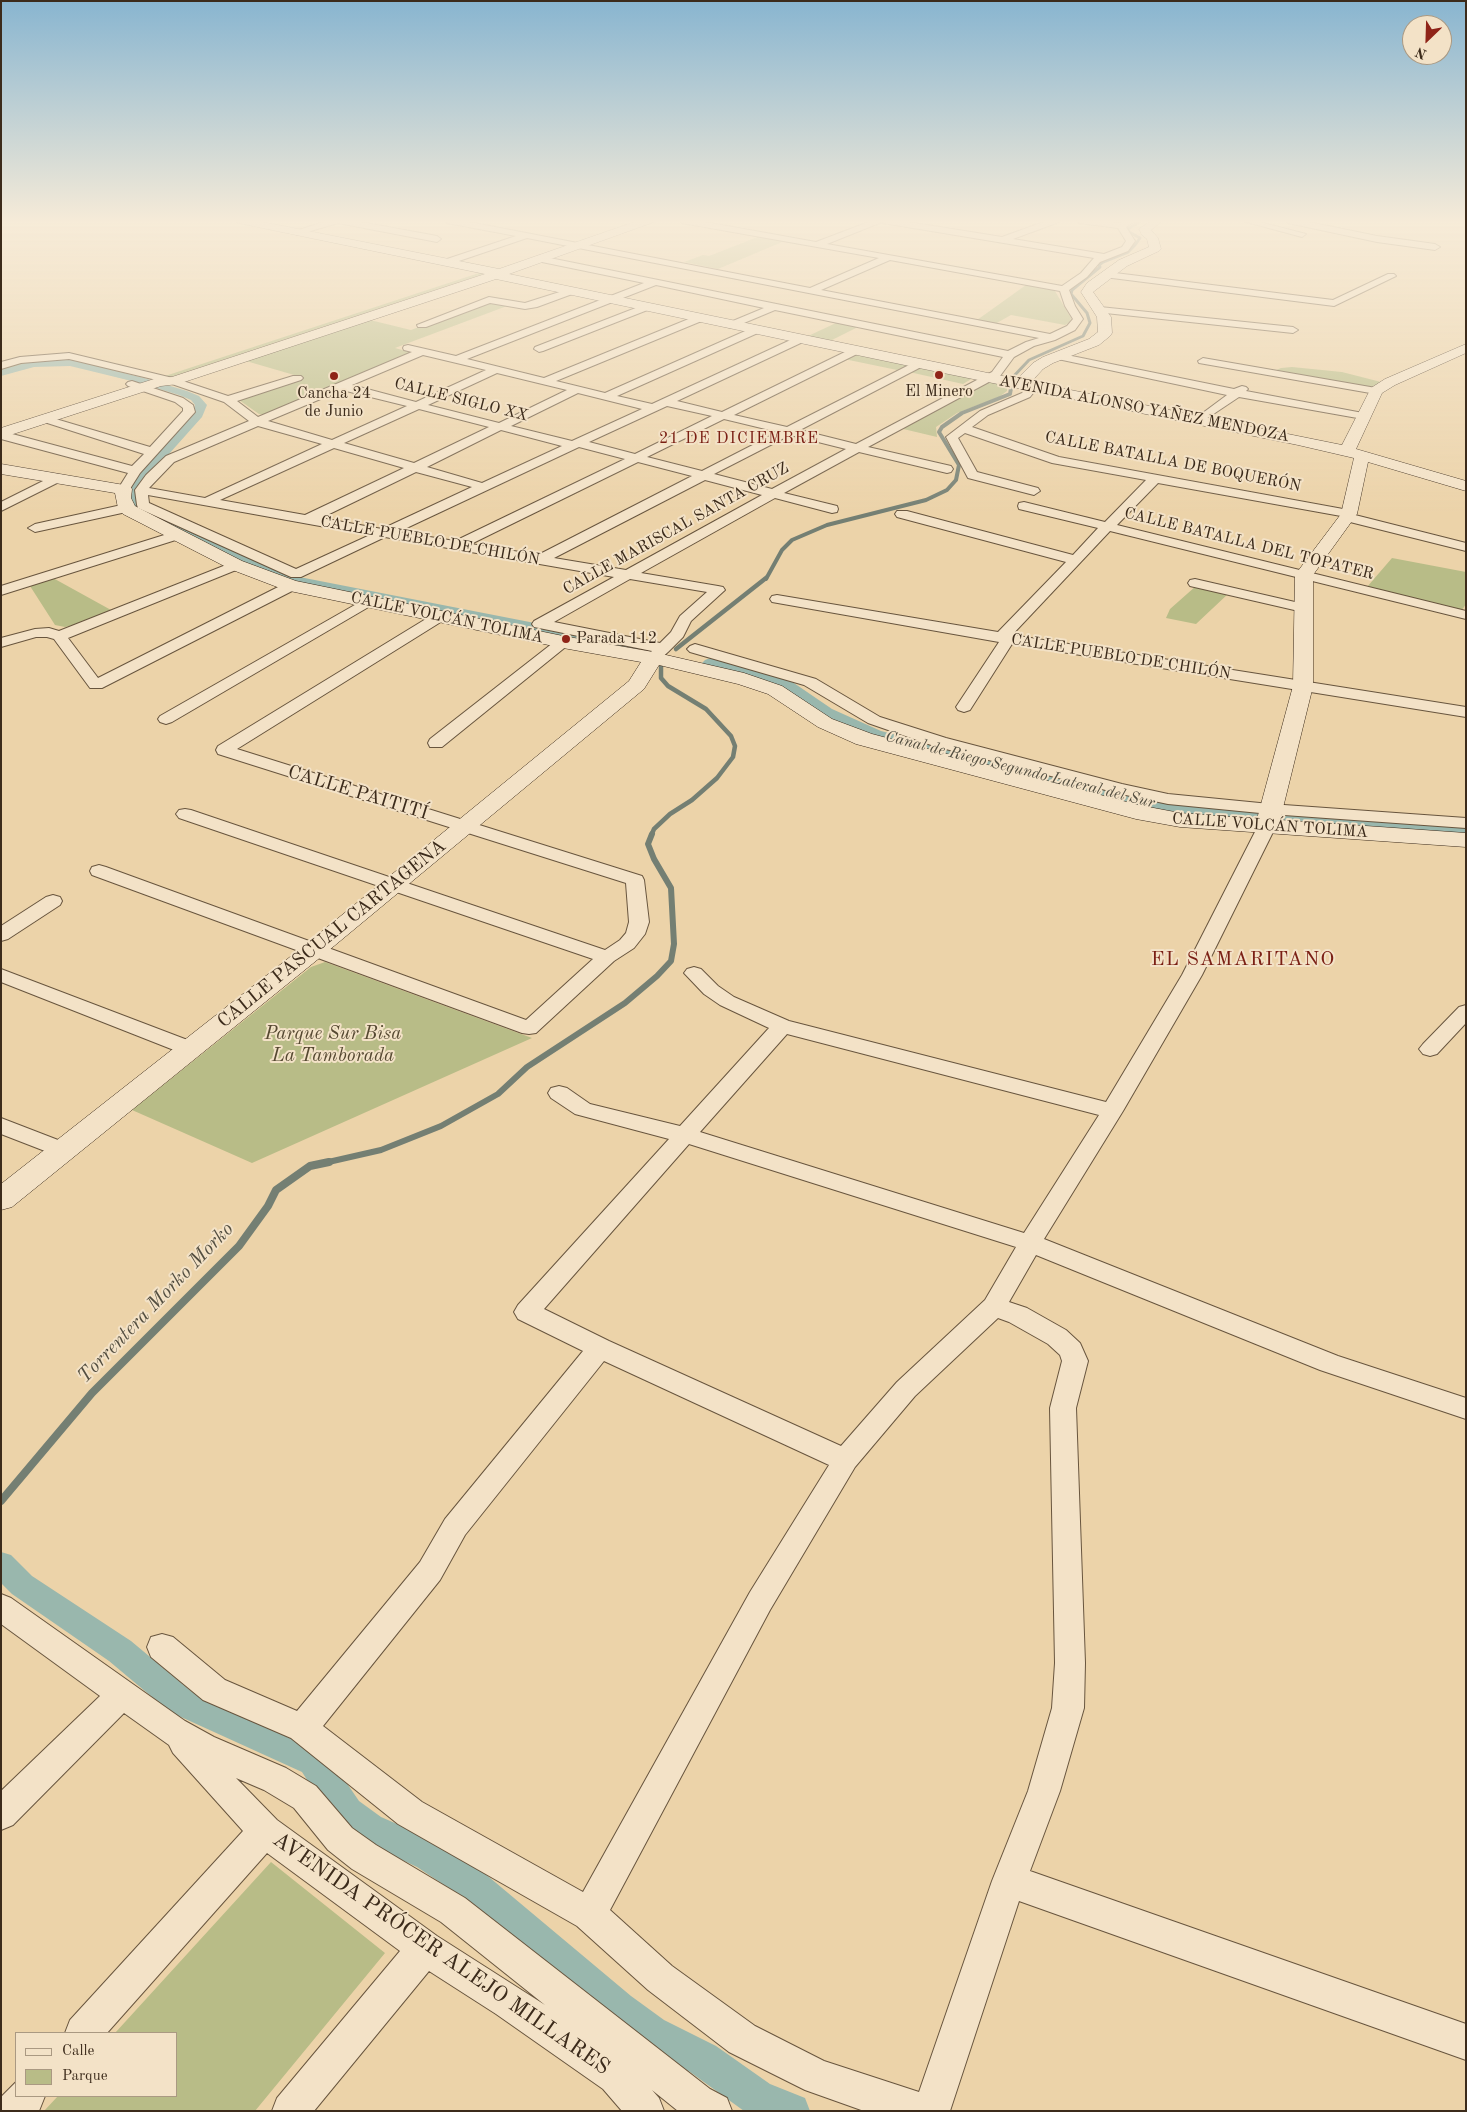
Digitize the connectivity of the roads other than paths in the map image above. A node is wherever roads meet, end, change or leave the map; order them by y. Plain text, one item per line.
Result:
1 (359, 319) edge
2 (437, 319) edge
3 (561, 319) edge
4 (612, 319) edge
5 (699, 319) edge
6 (703, 319) edge
7 (747, 319) edge
8 (832, 319) edge
9 (870, 319) edge
10 (954, 319) edge
11 (1078, 319) edge
12 (1104, 319) edge
13 (1183, 319) edge
14 (422, 324) dead end
15 (859, 324) junction
16 (732, 325) junction
17 (756, 330) junction
18 (1293, 330) dead end
19 (1051, 338) junction
20 (801, 339) junction
21 (504, 341) junction
22 (422, 346) junction
23 (404, 347) dead end
24 (530, 347) junction
25 (1466, 348) edge
26 (855, 351) junction
27 (557, 354) dead end
28 (1010, 355) junction
29 (1057, 356) junction
30 (575, 358) dead end
31 (456, 360) junction
32 (593, 362) junction
33 (1203, 362) dead end
34 (919, 364) junction
35 (1, 366) edge
36 (495, 370) junction
37 (1264, 372) junction
38 (1, 376) edge
39 (297, 378) dead end
40 (986, 378) junction
41 (544, 382) junction
42 (156, 384) junction
43 (1018, 384) junction
44 (341, 386) junction
45 (576, 390) junction
46 (1376, 391) junction
47 (1237, 393) junction
48 (605, 397) junction
49 (228, 400) junction
50 (666, 402) junction
51 (417, 405) junction
52 (653, 408) junction
53 (722, 416) junction
54 (1362, 416) junction
55 (45, 419) junction
56 (1200, 420) junction
57 (258, 422) junction
58 (500, 427) junction
59 (963, 428) junction
60 (788, 431) junction
61 (1, 434) edge
62 (333, 443) junction
63 (576, 444) junction
64 (857, 448) junction
65 (1347, 451) junction
66 (152, 452) junction
67 (1366, 457) junction
68 (636, 458) junction
69 (414, 468) junction
70 (1, 469) edge
71 (947, 469) dead end
72 (134, 471) junction
73 (701, 475) junction
74 (57, 478) junction
75 (1156, 478) junction
76 (1466, 486) edge
77 (484, 487) junction
78 (133, 489) junction
79 (1034, 491) dead end
80 (773, 494) junction
81 (208, 501) junction
82 (1024, 506) dead end
83 (1, 507) edge
84 (126, 508) junction
85 (832, 509) dead end
86 (902, 514) dead end
87 (1348, 515) junction
88 (308, 519) junction
89 (1107, 527) junction
90 (35, 528) dead end
91 (384, 534) junction
92 (177, 535) junction
93 (456, 546) junction
94 (1466, 547) edge
95 (540, 560) junction
96 (1076, 560) junction
97 (236, 565) junction
98 (629, 575) junction
99 (1304, 575) junction
100 (293, 580) junction
101 (1195, 583) dead end
102 (1, 591) edge
103 (777, 599) dead end
104 (366, 602) junction
105 (1303, 608) junction
106 (1466, 614) edge
107 (439, 618) junction
108 (59, 636) junction
109 (1005, 639) junction
110 (563, 642) junction
111 (1, 643) edge
112 (695, 648) dead end
113 (664, 657) junction
114 (1303, 686) junction
115 (964, 707) dead end
116 (1466, 712) edge
117 (166, 719) dead end
118 (436, 743) dead end
119 (185, 814) dead end
120 (1268, 818) junction
121 (1466, 823) edge
122 (465, 826) junction
123 (1466, 840) edge
124 (99, 871) dead end
125 (393, 886) junction
126 (53, 901) dead end
127 (1, 935) edge
128 (313, 951) junction
129 (607, 957) junction
130 (694, 973) dead end
131 (1, 976) edge
132 (1466, 1011) edge
133 (782, 1026) junction
134 (190, 1049) junction
135 (1430, 1049) dead end
136 (559, 1093) dead end
137 (1112, 1111) junction
138 (1, 1125) edge
139 (684, 1135) junction
140 (63, 1150) junction
141 (1, 1200) edge
142 (1030, 1243) junction
143 (994, 1307) junction
144 (600, 1348) junction
145 (1466, 1409) edge
146 (845, 1460) junction
147 (1, 1607) edge
148 (162, 1647) dead end
149 (123, 1694) junction
150 (302, 1728) junction
151 (174, 1731) junction
152 (1, 1814) edge
153 (265, 1831) junction
154 (1009, 1881) junction
155 (589, 1914) junction
156 (425, 1948) junction
157 (84, 2032) edge
158 (1466, 2042) edge
159 (26, 2097) edge
160 (701, 2108) edge
161 (14, 2111) edge
162 (290, 2111) edge
163 (646, 2111) edge
164 (921, 2111) edge
165 (931, 2111) edge

1 - 42 street
2 - 14 street
3 - 21 street
4 - 24 street
5 - 32 street
6 - 16 street, AVENIDA ALONSO YAÑEZ MENDOZA
7 - 16 street
8 - 15 street
9 - 15 street
10 - 19 street
11 - 19 street
12 - 29 street
13 - 18 street
15 - 28 street
16 - 17 street, AVENIDA ALONSO YAÑEZ MENDOZA
17 - 20 street, AVENIDA ALONSO YAÑEZ MENDOZA
17 - 48 street
19 - 28 street
20 - 26 street, AVENIDA ALONSO YAÑEZ MENDOZA
20 - 50 street
21 - 24 street
21 - 31 street
22 - 23 street
22 - 31 street
22 - 44 street
24 - 27 street
25 - 46 street
26 - 34 street, AVENIDA ALONSO YAÑEZ MENDOZA
26 - 53 street
28 - 40 street, CALLE MARISCAL SANTA CRUZ
29 - 43 street
29 - 47 street
30 - 32 street
31 - 36 street
32 - 41 street
33 - 37 street
34 - 40 street, AVENIDA ALONSO YAÑEZ MENDOZA
34 - 60 street
35 - 42 street
36 - 41 street
36 - 51 street
37 - 46 street
37 - 47 street
38 - 42 street
39 - 49 street
40 - 43 street, AVENIDA ALONSO YAÑEZ MENDOZA
40 - 64 street, CALLE MARISCAL SANTA CRUZ
41 - 45 street
42 - 49 street
42 - 55 street
42 - 66 street
43 - 56 street, AVENIDA ALONSO YAÑEZ MENDOZA
43 - 59 street
44 - 51 street, CALLE SIGLO XX
44 - 57 street
45 - 48 street
45 - 58 street
46 - 54 street
47 - 54 street
47 - 56 street
48 - 52 street
49 - 57 street
50 - 52 street
50 - 53 street
51 - 58 street, CALLE SIGLO XX
51 - 62 street
52 - 63 street
53 - 60 street
53 - 68 street
54 - 65 street
55 - 61 street
55 - 66 street
56 - 65 street, AVENIDA ALONSO YAÑEZ MENDOZA
57 - 62 street
57 - 78 street
58 - 63 street, CALLE SIGLO XX
58 - 69 street
59 - 75 street, CALLE BATALLA DE BOQUERÓN
59 - 79 street
60 - 64 street
60 - 73 street
61 - 72 street
62 - 69 street
62 - 81 street
63 - 68 street, CALLE SIGLO XX
63 - 77 street
64 - 71 street
64 - 80 street, CALLE MARISCAL SANTA CRUZ
65 - 67 street, AVENIDA ALONSO YAÑEZ MENDOZA
66 - 72 street
67 - 76 street, AVENIDA ALONSO YAÑEZ MENDOZA
67 - 87 street
68 - 73 street, CALLE SIGLO XX
68 - 93 street
69 - 77 street
69 - 88 street
70 - 74 street, CALLE PUEBLO DE CHILÓN
72 - 78 street
73 - 80 street, CALLE SIGLO XX
73 - 95 street
74 - 78 street, CALLE PUEBLO DE CHILÓN
74 - 83 street
75 - 87 street, CALLE BATALLA DE BOQUERÓN
75 - 89 street
77 - 91 street
78 - 81 street, CALLE PUEBLO DE CHILÓN
78 - 84 street
78 - 100 street
80 - 85 street, CALLE SIGLO XX
80 - 98 street, CALLE MARISCAL SANTA CRUZ
81 - 88 street, CALLE PUEBLO DE CHILÓN
82 - 89 street, CALLE BATALLA DEL TOPATER
84 - 90 street
84 - 92 street, CALLE VOLCÁN TOLIMA
86 - 96 street
87 - 94 street, CALLE BATALLA DE BOQUERÓN
87 - 99 street
88 - 91 street, CALLE PUEBLO DE CHILÓN
89 - 96 street
89 - 99 street, CALLE BATALLA DEL TOPATER
91 - 93 street, CALLE PUEBLO DE CHILÓN
91 - 100 street
92 - 97 street, CALLE VOLCÁN TOLIMA
92 - 102 street
93 - 95 street, CALLE PUEBLO DE CHILÓN
95 - 98 street, CALLE PUEBLO DE CHILÓN
96 - 109 street
97 - 100 street, CALLE VOLCÁN TOLIMA
97 - 108 street
98 - 113 street, CALLE PUEBLO DE CHILÓN
98 - 113 street, CALLE MARISCAL SANTA CRUZ
99 - 105 street
99 - 106 street, CALLE BATALLA DEL TOPATER
100 - 104 street, CALLE VOLCÁN TOLIMA
100 - 108 street
101 - 105 street
103 - 109 street, CALLE PUEBLO DE CHILÓN
104 - 107 street, CALLE VOLCÁN TOLIMA
104 - 117 street
105 - 114 street
107 - 110 street, CALLE VOLCÁN TOLIMA
107 - 122 street, CALLE PAITITÍ
108 - 111 street
109 - 114 street, CALLE PUEBLO DE CHILÓN
109 - 115 street
110 - 113 street, CALLE VOLCÁN TOLIMA
110 - 118 street
112 - 120 street, CALLE VOLCÁN TOLIMA
113 - 120 street, CALLE VOLCÁN TOLIMA
113 - 122 street, CALLE PASCUAL CARTAGENA
114 - 116 street, CALLE PUEBLO DE CHILÓN
114 - 120 street
119 - 125 street
120 - 121 street, CALLE VOLCÁN TOLIMA
120 - 123 street, CALLE VOLCÁN TOLIMA
120 - 137 street
122 - 125 street, CALLE PASCUAL CARTAGENA
122 - 129 street, CALLE PAITITÍ
124 - 128 street
125 - 128 street, CALLE PASCUAL CARTAGENA
125 - 129 street
126 - 127 street
128 - 129 street
128 - 134 street, CALLE PASCUAL CARTAGENA
130 - 133 street
131 - 134 street
132 - 135 street
133 - 137 street
133 - 139 street
134 - 140 street, CALLE PASCUAL CARTAGENA
136 - 139 street
137 - 142 street
138 - 140 street
139 - 142 street
139 - 144 street
140 - 141 street, CALLE PASCUAL CARTAGENA
142 - 143 street
142 - 145 street
143 - 146 street
143 - 154 street
144 - 146 street
144 - 150 street
146 - 155 street
147 - 149 street, AVENIDA PRÓCER ALEJO MILLARES
148 - 150 street
149 - 151 street, AVENIDA PRÓCER ALEJO MILLARES
149 - 152 street
150 - 155 street
151 - 153 street, AVENIDA PRÓCER ALEJO MILLARES
151 - 160 street, AVENIDA PRÓCER ALEJO MILLARES
153 - 156 street, AVENIDA PRÓCER ALEJO MILLARES
153 - 157 street
154 - 158 street
154 - 165 street
155 - 164 street
156 - 162 street
156 - 163 street, AVENIDA PRÓCER ALEJO MILLARES
159 - 161 street

